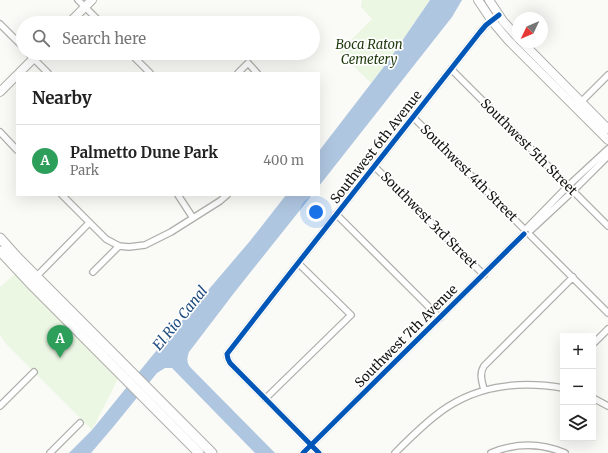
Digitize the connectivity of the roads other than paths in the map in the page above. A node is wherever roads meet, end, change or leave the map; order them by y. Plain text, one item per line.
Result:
1 (78, 0) edge
2 (92, 0) edge
3 (478, 0) edge
4 (489, 0) edge
5 (85, 7) junction
6 (499, 15) junction
7 (76, 16) edge
8 (94, 16) edge
9 (492, 21) junction
10 (0, 24) edge
11 (512, 31) edge
12 (16, 41) edge
13 (527, 48) edge
14 (30, 60) edge
15 (38, 60) edge
16 (137, 60) edge
17 (451, 69) junction
18 (20, 72) edge
19 (47, 72) edge
20 (149, 72) edge
21 (239, 72) edge
22 (256, 72) edge
23 (608, 75) edge
24 (16, 76) edge
25 (0, 92) edge
26 (578, 105) junction
27 (413, 117) junction
28 (608, 129) edge
29 (0, 132) edge
30 (608, 140) edge
31 (16, 149) edge
32 (608, 149) edge
33 (608, 156) edge
34 (374, 166) junction
35 (568, 186) junction
36 (573, 191) junction
37 (63, 196) edge
38 (179, 196) edge
39 (226, 196) edge
40 (336, 214) junction
41 (193, 218) junction
42 (89, 223) junction
43 (608, 226) edge
44 (527, 232) junction
45 (0, 238) edge
46 (119, 246) junction
47 (0, 251) edge
48 (298, 263) junction
49 (93, 272) dead end
50 (484, 275) junction
51 (573, 277) junction
52 (33, 280) junction
53 (608, 313) edge
54 (440, 318) junction
55 (608, 329) edge
56 (596, 341) edge
57 (34, 372) dead end
58 (560, 387) edge
59 (484, 390) junction
60 (265, 399) junction
61 (596, 400) edge
62 (154, 402) junction
63 (0, 406) edge
64 (608, 406) edge
65 (80, 423) dead end
66 (189, 443) junction
67 (311, 445) junction
68 (50, 453) edge
69 (198, 453) edge
70 (206, 453) edge
71 (212, 453) edge
72 (303, 453) edge
73 (319, 453) edge
74 (395, 453) edge
75 (491, 453) edge
76 (565, 453) edge

1 - 5 street
2 - 5 street
3 - 9 street
4 - 6 street
5 - 7 street
5 - 8 street
6 - 9 street, Southwest 6th Avenue
6 - 11 street
9 - 17 street, Southwest 6th Avenue
9 - 26 street
10 - 12 street
13 - 26 street
14 - 18 street
15 - 19 street
16 - 20 street
17 - 27 street, Southwest 6th Avenue
17 - 35 street, Southwest 5th Street
21 - 22 street
23 - 26 street
24 - 25 street
26 - 28 street
26 - 30 street
27 - 34 street, Southwest 6th Avenue
27 - 44 street, Southwest 4th Street
29 - 31 street
32 - 35 street, Southwest 7th Avenue
33 - 36 street, Southwest 7th Avenue
34 - 40 street, Southwest 6th Avenue
34 - 50 street, Southwest 3rd Street
35 - 36 street, Southwest 5th Street
35 - 44 street, Southwest 7th Avenue
36 - 43 street, Southwest 5th Street
36 - 44 street, Southwest 7th Avenue
37 - 42 street
38 - 41 street
39 - 41 street
40 - 48 street, Southwest 6th Avenue
40 - 54 street
41 - 46 street
42 - 46 street
42 - 52 street
44 - 50 street, Southwest 7th Avenue
44 - 51 street, Southwest 4th Street
45 - 52 main road
46 - 49 street
47 - 52 main road
48 - 60 street, Southwest 6th Avenue
48 - 60 street
50 - 54 street, Southwest 7th Avenue
51 - 53 street, Southwest 4th Street
51 - 59 street
52 - 62 main road
54 - 67 street, Southwest 7th Avenue
55 - 56 street
57 - 63 street
58 - 59 street
59 - 74 street
60 - 67 street
61 - 64 street
62 - 66 main road
62 - 71 main road
65 - 68 street
66 - 69 main road
66 - 70 main road
67 - 72 street, Southwest 7th Avenue
67 - 73 street
75 - 76 street

